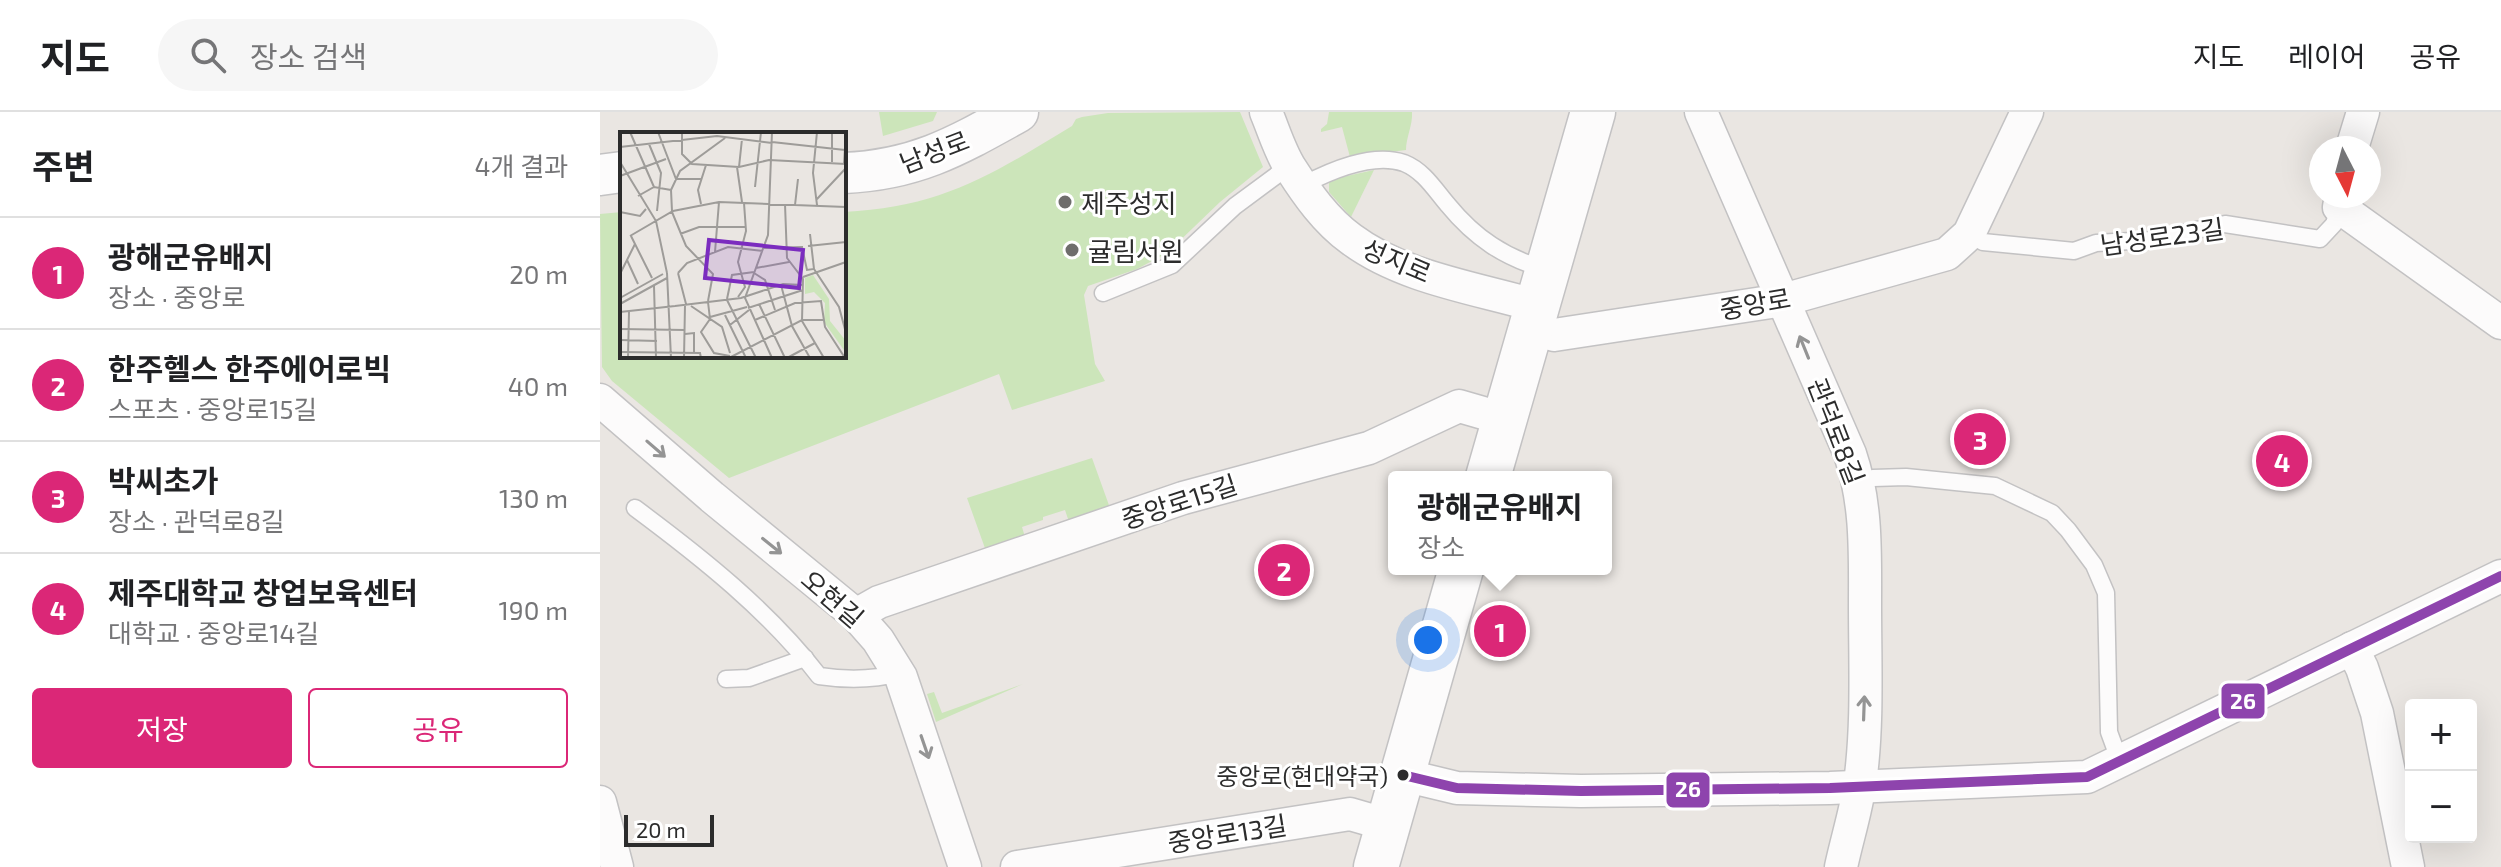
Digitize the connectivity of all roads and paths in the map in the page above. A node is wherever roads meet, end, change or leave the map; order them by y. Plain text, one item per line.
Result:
1 (1018, 112) edge
2 (1266, 112) edge
3 (1593, 112) edge
4 (1701, 112) edge
5 (2027, 112) edge
6 (2363, 112) edge
7 (972, 124) edge
8 (2356, 136) edge
9 (620, 172) edge
10 (846, 173) edge
11 (600, 175) edge
12 (1296, 176) junction
13 (2338, 208) edge
14 (2348, 208) edge
15 (1969, 234) junction
16 (1103, 293) dead end
17 (1783, 300) junction
18 (1538, 301) junction
19 (2501, 323) edge
20 (600, 400) edge
21 (1504, 419) junction
22 (1490, 471) edge
23 (1860, 483) junction
24 (635, 508) dead end
25 (1459, 575) edge
26 (2501, 576) edge
27 (856, 615) junction
28 (2352, 648) junction
29 (805, 658) junction
30 (900, 673) junction
31 (726, 679) dead end
32 (2120, 762) junction
33 (1403, 775) junction
34 (1860, 785) junction
35 (600, 802) edge
36 (1388, 825) junction
37 (617, 867) edge
38 (965, 867) edge
39 (1017, 867) edge
40 (1376, 867) edge
41 (1841, 867) edge
42 (2408, 867) edge

1 - 7 street, 남성로
2 - 12 street, 성지로
3 - 18 main road
4 - 17 street, 관덕로8길
5 - 15 street
6 - 8 street
7 - 10 street, 남성로
9 - 11 street
12 - 16 lane
12 - 18 street, 성지로
12 - 18 lane
13 - 15 lane, 남성로23길
14 - 19 street, 남성로23길
15 - 17 street, 중앙로
17 - 18 street, 중앙로
23 -> 17 street, 관덕로8길
18 - 21 main road
20 -> 27 street, 오현길
21 - 22 main road
21 - 27 street, 중앙로15길
23 - 32 lane
34 -> 23 street, 관덕로8길
24 - 29 lane
25 - 33 main road
26 - 28 street
27 - 30 street, 오현길
28 - 32 street
28 - 42 street
29 - 30 lane
29 - 31 lane
30 -> 38 street, 오현길
32 - 34 street
33 - 34 street
33 - 36 main road
34 - 41 street, 관덕로8길
35 - 37 street
36 - 39 street, 중앙로13길
36 - 40 main road

